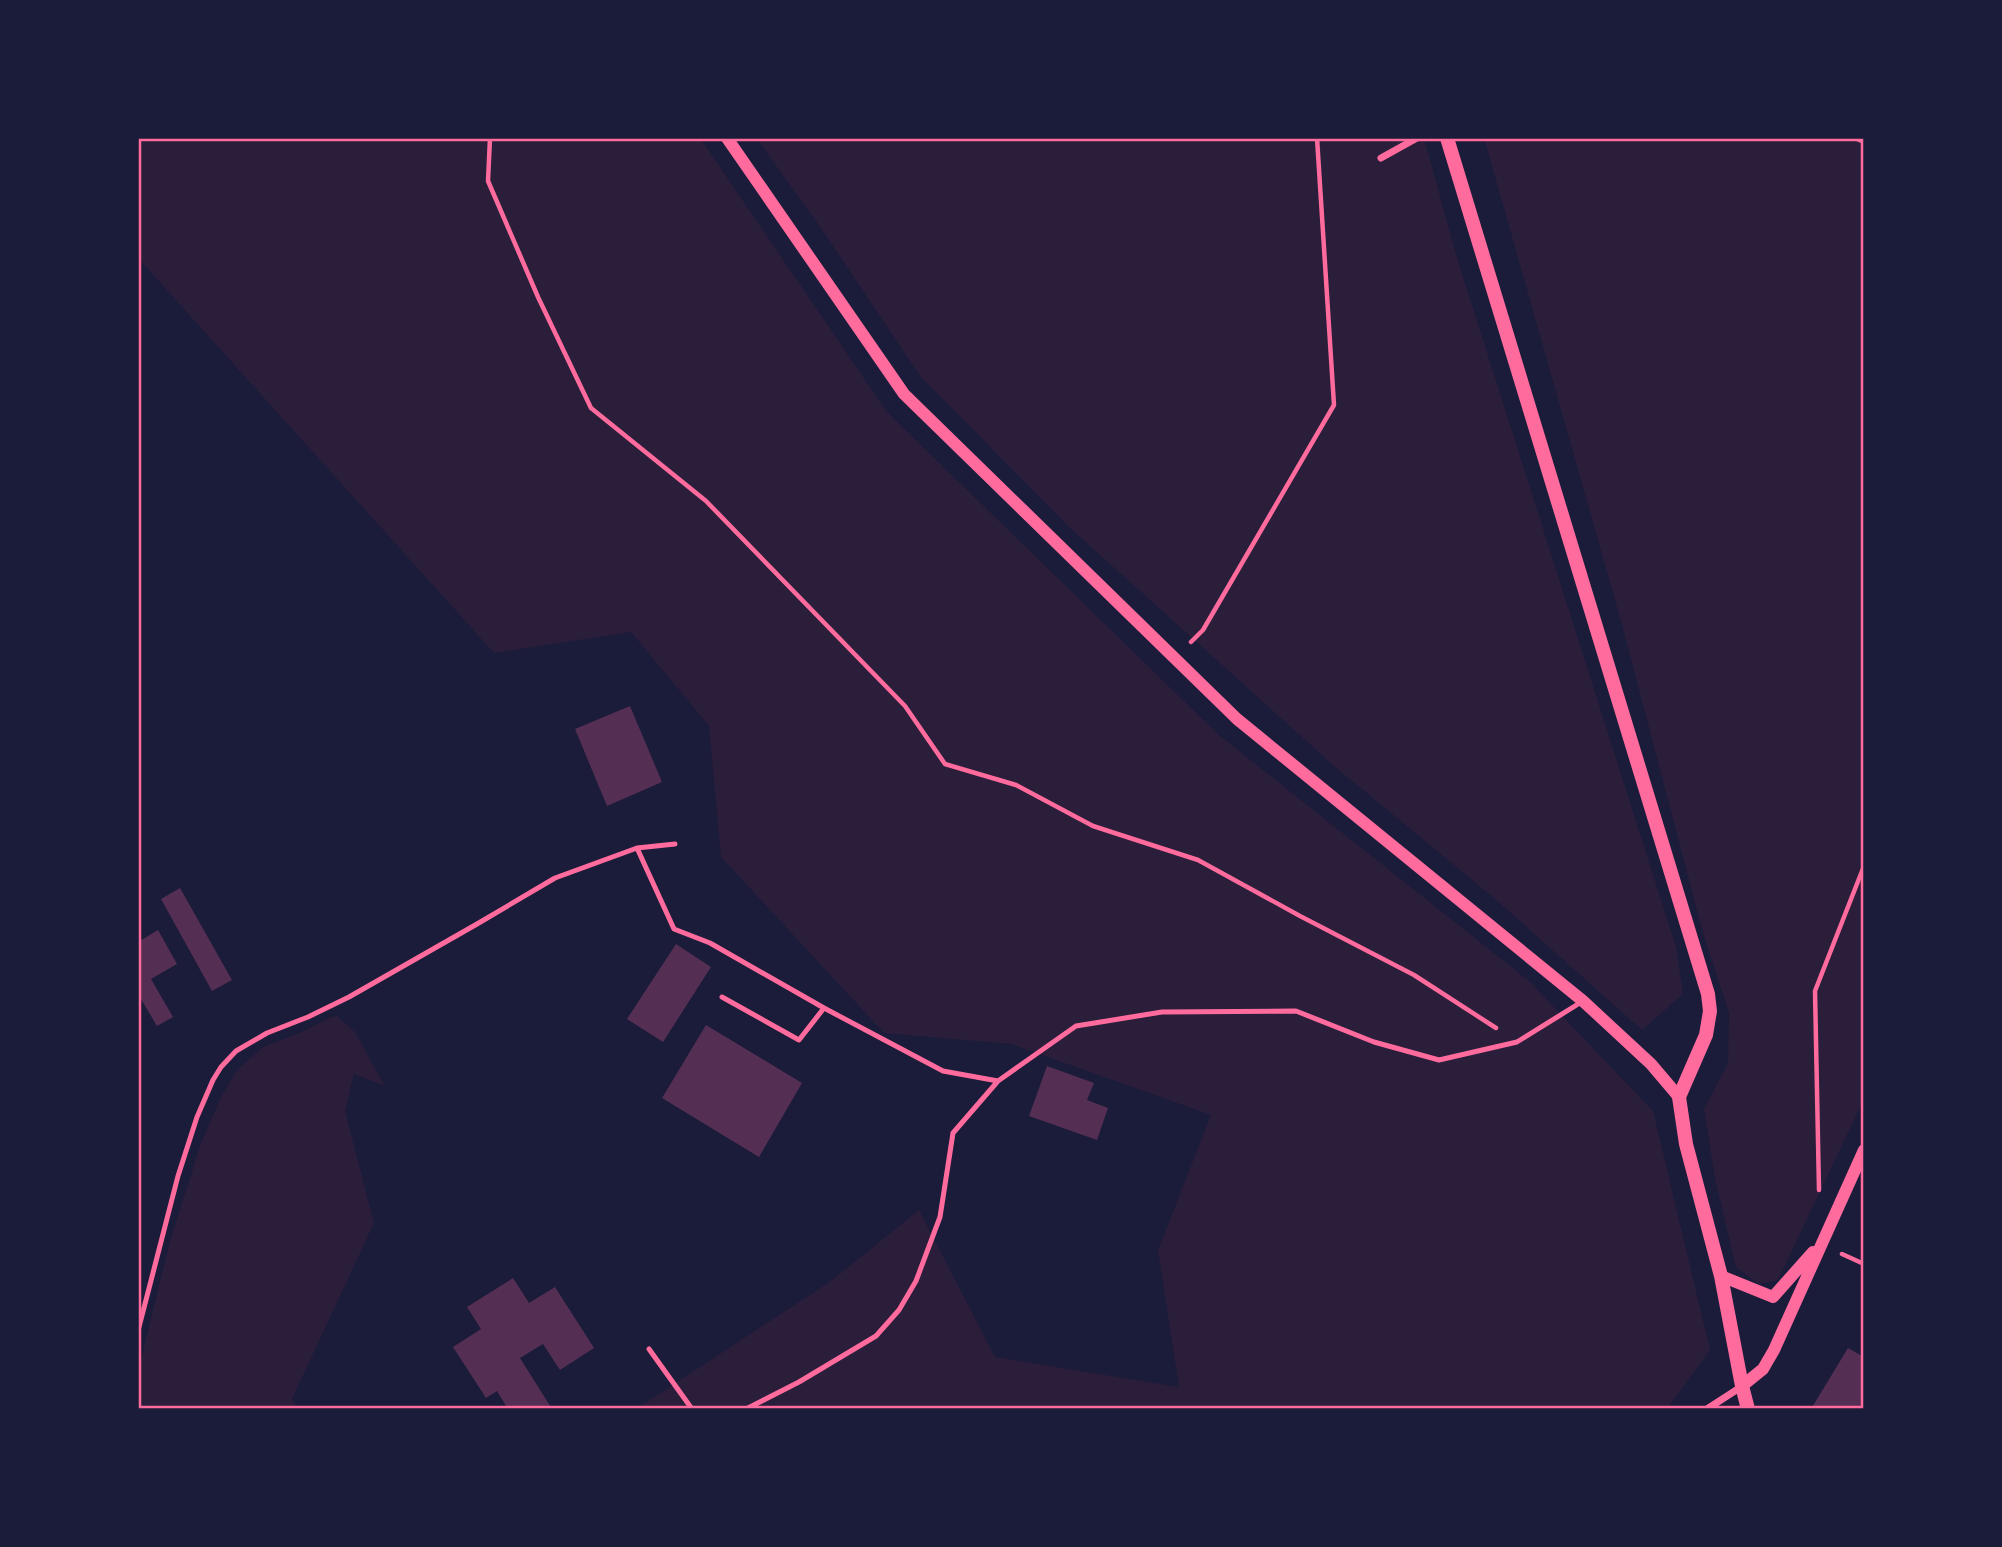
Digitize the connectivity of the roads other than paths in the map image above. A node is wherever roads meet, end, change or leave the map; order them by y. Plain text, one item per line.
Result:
1 (727, 138) edge
2 (1417, 138) edge
3 (1447, 138) edge
4 (1381, 158) dead end
5 (675, 844) dead end
6 (637, 848) junction
7 (722, 997) dead end
8 (1583, 1001) junction
9 (824, 1008) junction
10 (998, 1081) junction
11 (1679, 1097) junction
12 (1864, 1150) edge
13 (1820, 1244) junction
14 (1721, 1276) junction
15 (138, 1331) edge
16 (649, 1349) dead end
17 (1742, 1386) junction
18 (692, 1409) edge
19 (746, 1409) edge
20 (1707, 1409) edge
21 (1748, 1409) edge

1 - 8 street
2 - 4 street
3 - 11 main road
5 - 6 lane
6 - 9 lane
6 - 15 lane
7 - 9 lane
8 - 10 lane
8 - 11 street
9 - 10 lane
10 - 19 lane
11 - 14 main road
12 - 13 street
13 - 14 street
13 - 17 street
14 - 17 main road
16 - 18 lane
17 - 20 street
17 - 21 main road

